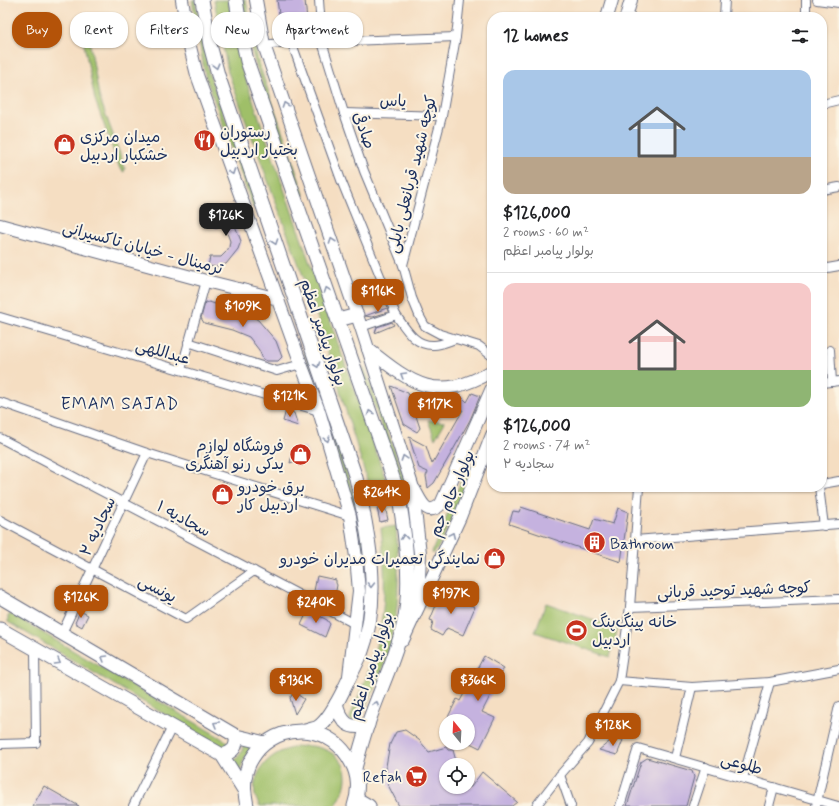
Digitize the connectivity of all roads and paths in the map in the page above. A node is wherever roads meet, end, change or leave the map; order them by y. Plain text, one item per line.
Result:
1 (182, 0) edge
2 (202, 0) edge
3 (236, 0) edge
4 (256, 0) edge
5 (319, 0) edge
6 (460, 0) edge
7 (612, 0) edge
8 (631, 0) edge
9 (725, 0) edge
10 (806, 0) edge
11 (817, 0) edge
12 (838, 2) edge
13 (258, 12) edge
14 (319, 12) edge
15 (608, 12) edge
16 (627, 12) edge
17 (724, 12) edge
18 (806, 12) edge
19 (456, 37) junction
20 (363, 39) edge
21 (272, 44) edge
22 (264, 45) joint
23 (292, 48) edge
24 (323, 48) edge
25 (839, 100) edge
26 (827, 103) edge
27 (344, 113) junction
28 (442, 116) junction
29 (839, 187) edge
30 (827, 189) edge
31 (0, 225) edge
32 (403, 265) junction
33 (839, 266) edge
34 (827, 268) edge
35 (206, 282) junction
36 (278, 299) junction
37 (396, 315) junction
38 (0, 317) edge
39 (338, 320) junction
40 (359, 321) junction
41 (457, 339) junction
42 (188, 342) junction
43 (368, 349) junction
44 (830, 350) dead end
45 (487, 352) edge
46 (301, 364) junction
47 (181, 370) junction
48 (487, 374) edge
49 (836, 381) edge
50 (487, 399) edge
51 (0, 402) edge
52 (319, 411) junction
53 (0, 438) edge
54 (487, 447) edge
55 (465, 450) junction
56 (147, 452) junction
57 (483, 457) junction
58 (839, 482) edge
59 (827, 483) edge
60 (412, 485) junction
61 (639, 492) edge
62 (820, 492) edge
63 (124, 502) junction
64 (350, 516) junction
65 (0, 520) edge
66 (839, 524) edge
67 (824, 526) junction
68 (635, 540) junction
69 (92, 569) junction
70 (254, 571) junction
71 (0, 597) edge
72 (839, 600) edge
73 (418, 607) junction
74 (630, 607) junction
75 (355, 624) junction
76 (0, 629) edge
77 (62, 634) junction
78 (35, 649) junction
79 (839, 669) edge
80 (388, 672) junction
81 (348, 679) junction
82 (619, 681) junction
83 (770, 682) junction
84 (692, 687) junction
85 (336, 704) junction
86 (839, 706) edge
87 (368, 725) junction
88 (172, 727) junction
89 (306, 731) junction
90 (236, 736) junction
91 (265, 743) junction
92 (0, 744) edge
93 (222, 755) junction
94 (675, 758) junction
95 (706, 767) junction
96 (355, 768) junction
97 (560, 774) junction
98 (743, 778) junction
99 (774, 787) junction
100 (244, 790) junction
101 (356, 803) edge
102 (817, 803) edge
103 (133, 806) edge
104 (247, 806) edge
105 (369, 806) edge
106 (536, 806) edge
107 (571, 806) edge
108 (620, 806) edge
109 (693, 806) edge
110 (769, 806) edge
111 (838, 806) edge

1 -> 36 main road, بولوار پیامبر اعظم
2 -> 81 main road, بولوار پیامبر اعظم
39 -> 3 main road, بولوار پیامبر اعظم
4 - 13 main road, بولوار پیامبر اعظم
5 - 14 street, صادقی
6 - 19 street, کوچه شهید قربانعلی بابلی
7 - 15 main road
8 - 16 main road
9 - 17 street
10 - 18 street
11 - 12 street
19 - 20 street
19 - 28 street, کوچه شهید قربانعلی بابلی
21 - 22 street
40 -> 22 main road, بولوار پیامبر اعظم
23 - 37 street
24 - 27 street, صادقی
25 - 26 street
27 - 28 street, یاس
27 - 32 street, صادقی
28 - 32 street, کوچه شهید قربانعلی بابلی
29 - 30 street
31 - 35 main road, ترمینال - خیابان تاکسیرانی
32 - 41 street, کوچه شهید قربانعلی بابلی
33 - 34 street
35 - 36 main road, ترمینال - خیابان تاکسیرانی
35 - 42 street
36 - 46 main road, بولوار پیامبر اعظم
37 - 40 street
37 - 41 street
38 - 47 street, عبداللهی
39 - 40 main road
80 -> 39 main road, بولوار پیامبر اعظم
40 - 43 main road, بولوار پیامبر اعظم
41 - 45 street, کوچه شهید قربانعلی بابلی
42 - 46 street
42 - 47 street
48 -> 43 main road
60 -> 43 main road, بولوار پیامبر اعظم
44 - 49 street
46 - 52 main road, بولوار پیامبر اعظم
47 - 52 street, عبداللهی
50 - 55 main road, بولوار جام جم
51 - 56 street
52 -> 64 main road, بولوار پیامبر اعظم
53 - 63 street, سجادیه ۱
54 - 57 main road, بولوار جام جم
55 - 57 main road
55 - 60 main road, بولوار جام جم
56 - 63 street, سجادیه ۲
56 - 64 street
73 -> 57 main road, بولوار جام جم
58 - 59 street
60 - 73 main road, بولوار پیامبر اعظم
61 - 68 street
62 - 67 street
63 - 69 street, سجادیه ۲
63 - 70 street, سجادیه ۱
64 - 75 main road, بولوار پیامبر اعظم
65 - 69 street, یونسی
66 - 67 street
67 - 68 street
68 - 74 street
69 - 70 street, یونسی
69 - 77 street, سجادیه ۲
70 - 75 street, سجادیه ۱
71 - 77 main road
72 - 74 street, کوچه شهید توحید قربانی
73 - 80 main road, بولوار جام جم
74 - 82 street
75 - 81 main road, بولوار پیامبر اعظم
76 - 78 main road
90 -> 77 main road
78 -> 88 main road
78 - 92 street
79 - 83 street
87 -> 80 main road, بولوار پیامبر اعظم
81 - 85 main road, بولوار پیامبر اعظم
82 - 84 street
82 - 97 street
83 - 84 street
83 - 98 street
84 - 94 street
85 - 87 main road
85 - 89 main road, بولوار پیامبر اعظم
86 - 102 street
87 - 96 main road, بولوار پیامبر اعظم
88 - 93 main road
88 - 103 street
89 - 91 main road
89 - 96 main road
90 - 91 main road
90 - 93 main road
91 - 100 main road
93 - 100 main road
94 - 95 street, طلوعی
94 - 108 street, طلوعی
95 - 98 street, طلوعی
95 - 109 street
96 - 101 main road
97 - 106 street
97 - 107 street
98 - 99 street, طلوعی
99 - 102 street, طلوعی
99 - 110 street
100 - 104 main road
101 - 105 main road
102 - 111 street, طلوعی

